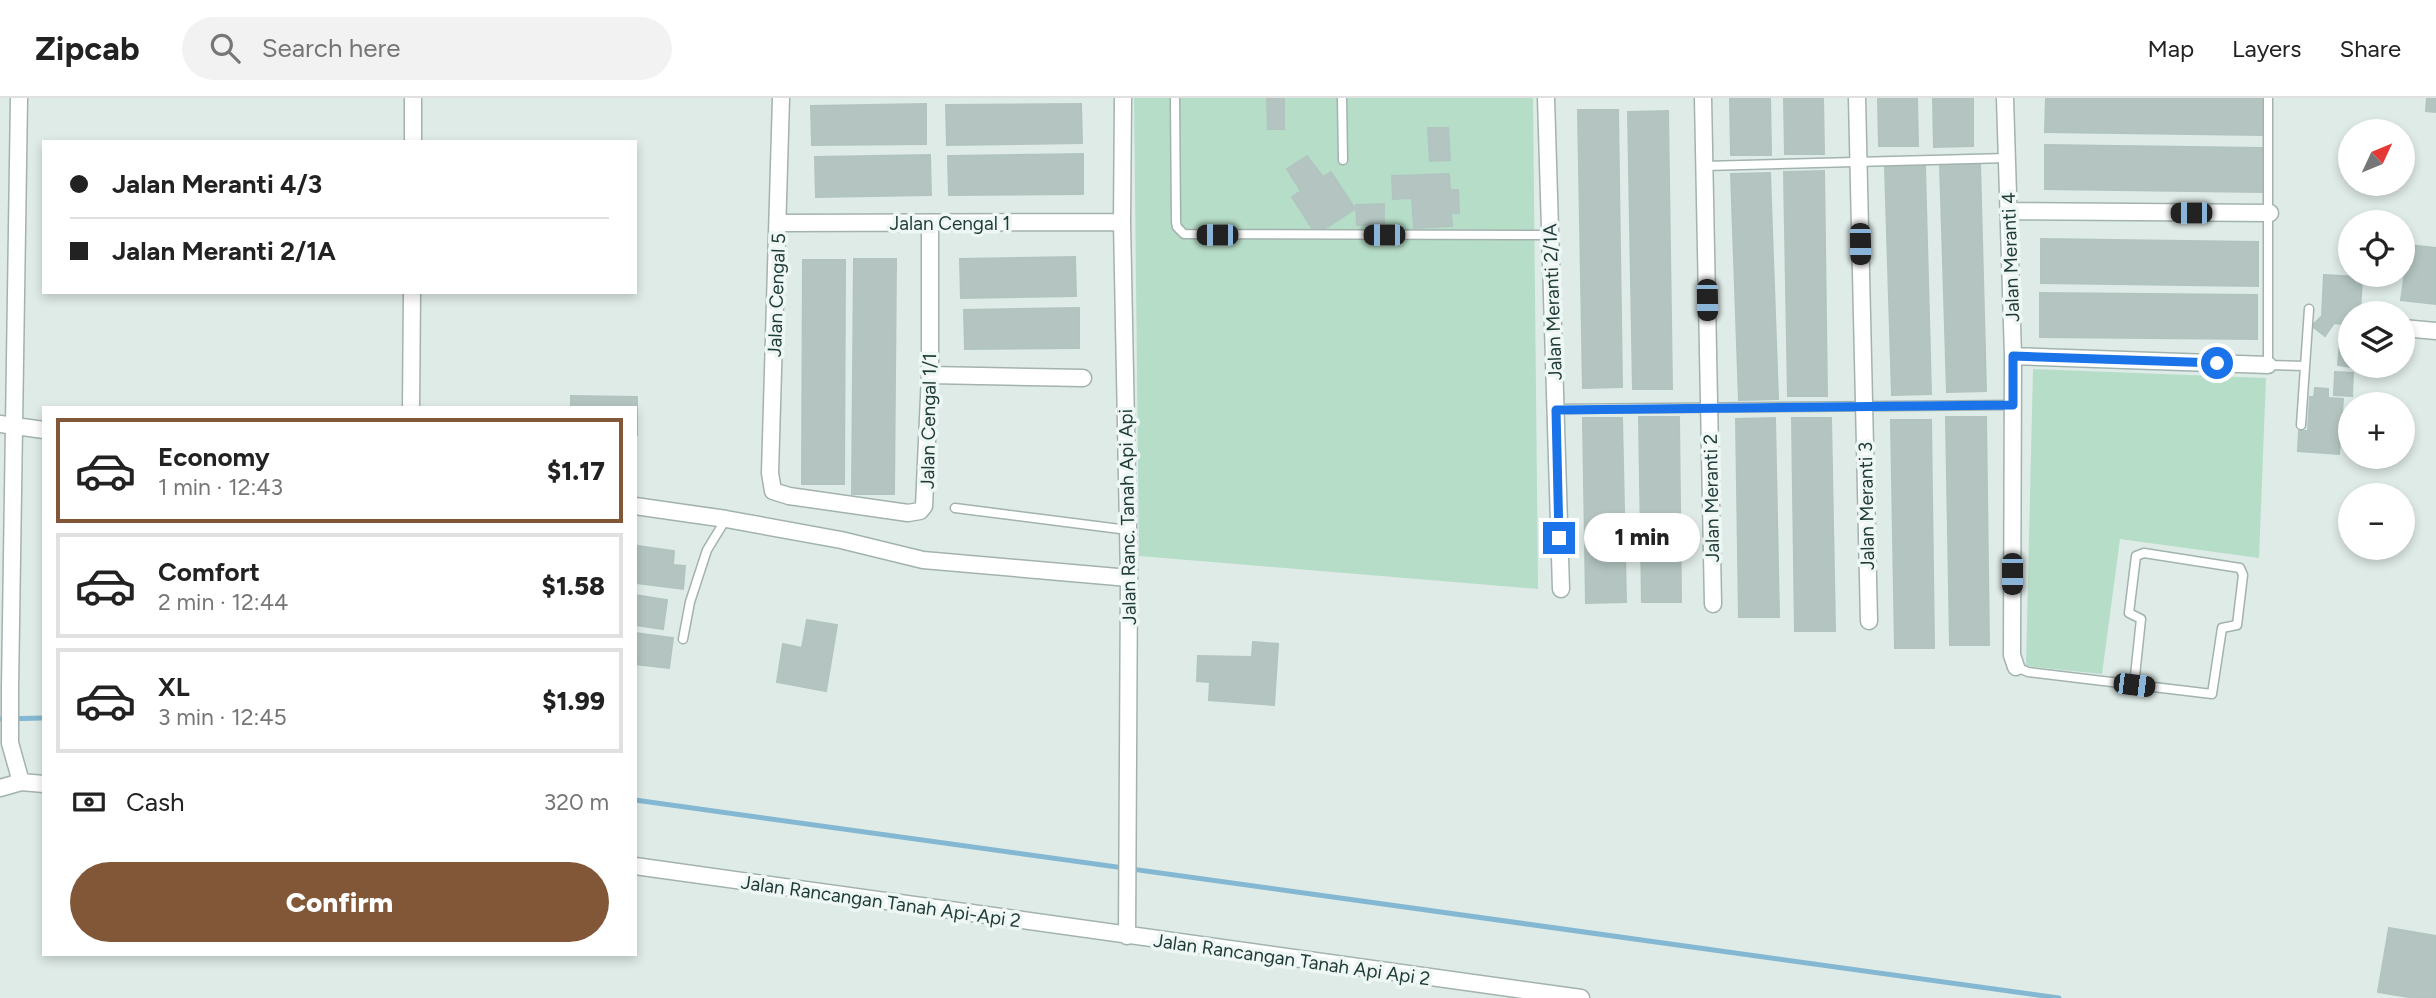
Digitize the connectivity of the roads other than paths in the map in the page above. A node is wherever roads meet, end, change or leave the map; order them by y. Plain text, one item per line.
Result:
1 (19, 98) edge
2 (413, 98) edge
3 (781, 98) edge
4 (1123, 98) edge
5 (1175, 98) edge
6 (1342, 98) edge
7 (1546, 98) edge
8 (1703, 98) edge
9 (1857, 98) edge
10 (2005, 98) edge
11 (2268, 98) edge
12 (413, 140) edge
13 (2008, 158) junction
14 (1343, 160) dead end
15 (1858, 162) junction
16 (1705, 166) junction
17 (2009, 211) junction
18 (2270, 214) junction
19 (1122, 222) junction
20 (779, 223) junction
21 (930, 223) junction
22 (1550, 234) junction
23 (412, 294) edge
24 (2309, 309) dead end
25 (2415, 329) edge
26 (2436, 331) edge
27 (2013, 356) junction
28 (2268, 365) junction
29 (2305, 366) junction
30 (930, 375) junction
31 (1083, 378) dead end
32 (2013, 405) junction
33 (411, 406) edge
34 (1864, 406) junction
35 (1709, 408) junction
36 (1556, 410) junction
37 (7, 425) edge
38 (2301, 425) dead end
39 (42, 430) edge
40 (773, 491) joint
41 (637, 506) edge
42 (955, 508) dead end
43 (726, 519) junction
44 (1128, 530) junction
45 (1129, 578) junction
46 (1561, 589) dead end
47 (1713, 604) dead end
48 (1869, 621) dead end
49 (683, 639) dead end
50 (6, 648) edge
51 (2016, 667) joint
52 (2134, 685) junction
53 (21, 782) junction
54 (42, 783) edge
55 (0, 788) edge
56 (637, 866) edge
57 (1127, 936) junction
58 (1581, 998) edge

1 - 37 street
2 - 12 street
3 - 20 street, Jalan Cengal 5
4 - 19 street, Jalan Ranc. Tanah Api Api
5 - 22 lane
6 - 14 lane
7 - 22 street, Jalan Meranti 2/1A
8 - 16 street, Jalan Meranti 2
9 - 15 street, Jalan Meranti 3
10 - 13 street, Jalan Meranti 4
11 - 18 lane
13 - 15 lane
13 - 17 street, Jalan Meranti 4
15 - 16 lane
15 - 34 street, Jalan Meranti 3
16 - 35 street, Jalan Meranti 2
17 - 18 street
17 - 27 street, Jalan Meranti 4
18 - 28 lane
19 - 21 street, Jalan Cengal 1
19 - 44 street, Jalan Ranc. Tanah Api Api
20 - 21 street, Jalan Cengal 1
20 - 40 street, Jalan Cengal 5
21 - 30 street, Jalan Cengal 1/1
22 - 36 street, Jalan Meranti 2/1A
23 - 33 street
24 - 29 lane
25 - 26 street
27 - 28 street
27 - 32 street, Jalan Meranti 4
28 - 29 lane
29 - 38 lane
30 - 31 street
30 - 40 street, Jalan Cengal 1/1
32 - 34 lane
32 - 51 street, Jalan Meranti 4
34 - 35 lane
34 - 48 street, Jalan Meranti 3
35 - 36 lane
35 - 47 street, Jalan Meranti 2
36 - 46 street, Jalan Meranti 2/1A
37 - 39 street
37 - 50 street
41 - 43 street
42 - 44 lane
43 - 45 street
43 - 49 lane
44 - 45 street, Jalan Ranc. Tanah Api Api
45 - 57 street, Jalan Ranc. Tanah Api Api
50 - 53 street
51 - 52 lane
52 - 52 lane
53 - 54 street
53 - 55 street
56 - 57 street, Jalan Rancangan Tanah Api-Api 2
57 - 58 street, Jalan Rancangan Tanah Api Api 2

